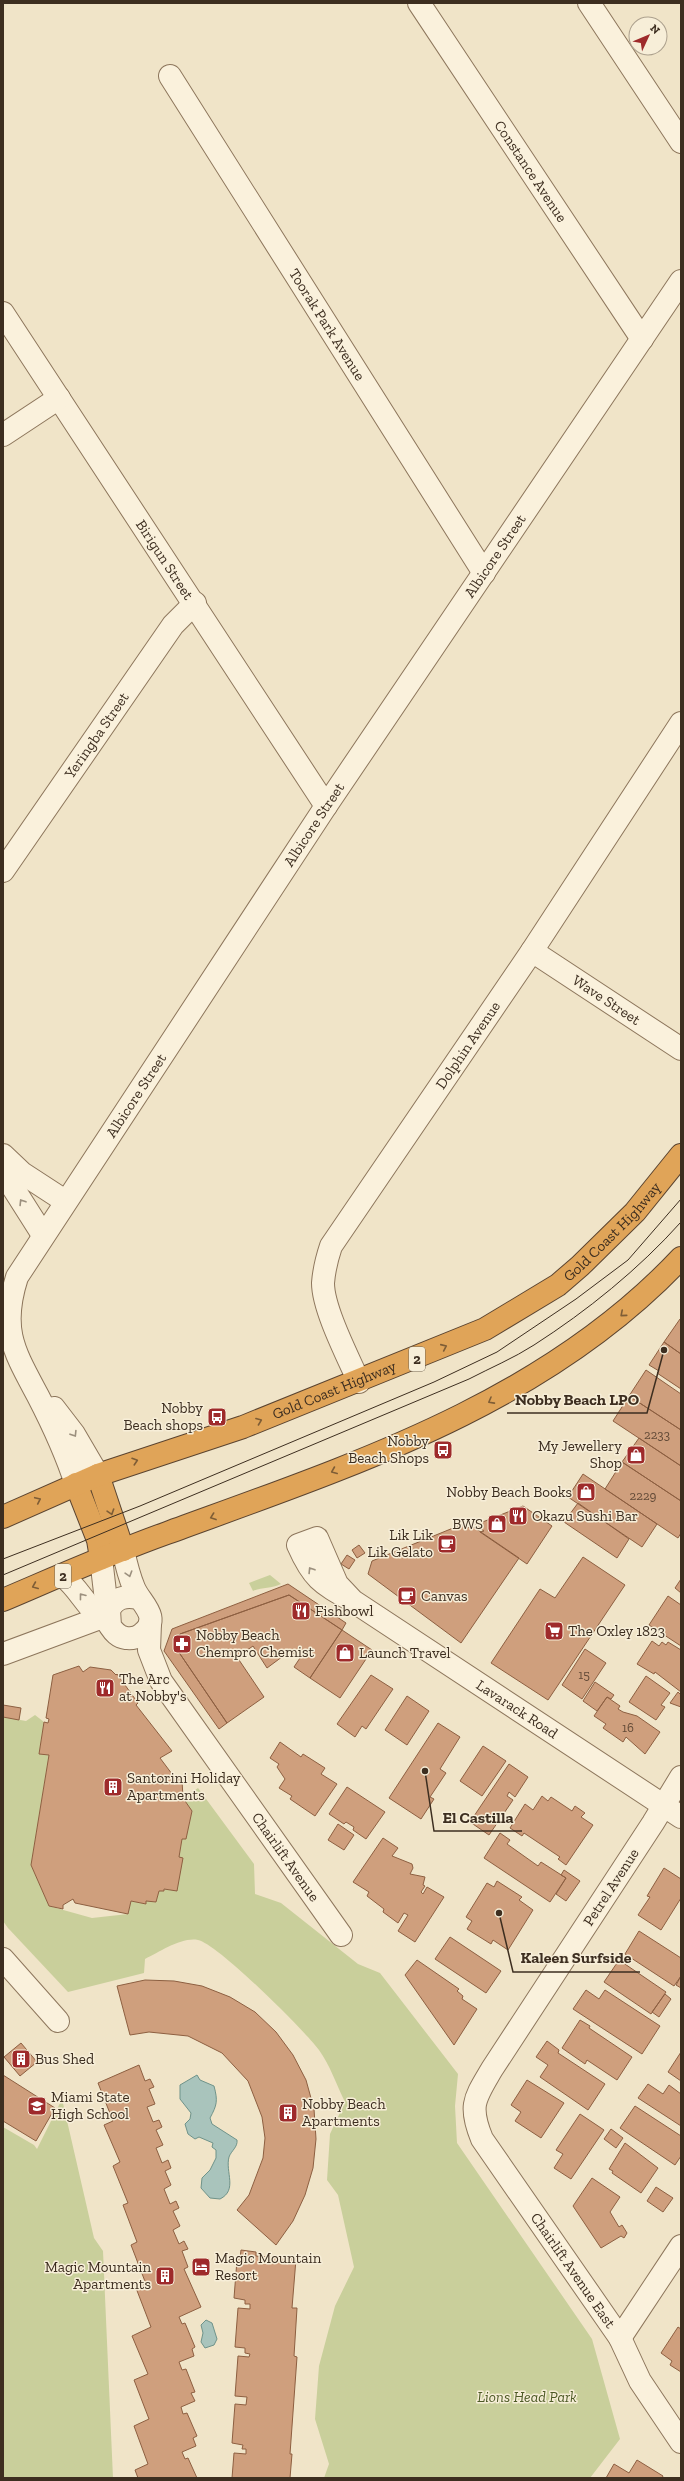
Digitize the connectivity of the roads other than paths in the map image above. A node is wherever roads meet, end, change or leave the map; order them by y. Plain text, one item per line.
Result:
1 (419, 3) edge
2 (589, 3) edge
3 (170, 76) dead end
4 (681, 142) edge
5 (681, 281) edge
6 (3, 313) edge
7 (642, 340) junction
8 (59, 398) junction
9 (3, 435) edge
10 (484, 573) junction
11 (194, 603) junction
12 (681, 723) edge
13 (326, 806) junction
14 (3, 871) edge
15 (532, 951) junction
16 (681, 1048) edge
17 (3, 1154) edge
18 (681, 1155) edge
19 (3, 1159) edge
20 (65, 1201) junction
21 (43, 1235) junction
22 (681, 1258) edge
23 (359, 1382) junction
24 (31, 1384) junction
25 (98, 1475) junction
26 (76, 1484) junction
27 (3, 1516) edge
28 (307, 1542) dead end
29 (123, 1550) junction
30 (101, 1558) junction
31 (63, 1576) junction
32 (138, 1598) junction
33 (3, 1600) edge
34 (108, 1622) junction
35 (150, 1623) junction
36 (3, 1654) edge
37 (161, 1681) junction
38 (681, 1777) edge
39 (672, 1812) edge
40 (341, 1935) dead end
41 (3, 1959) edge
42 (58, 2020) dead end
43 (475, 2098) joint
44 (681, 2246) edge
45 (620, 2338) junction
46 (681, 2442) edge

1 - 7 street, Constance Avenue
2 - 4 street
3 - 10 street, Toorak Park Avenue
5 - 7 street, Albicore Street
6 - 8 street, Birigun Street
7 - 10 street, Albicore Street
8 - 9 street
8 - 11 street, Birigun Street
10 - 13 street, Albicore Street
11 - 13 street, Birigun Street
11 - 14 street, Yeringba Street
12 - 15 street, Dolphin Avenue
13 - 20 street, Albicore Street
15 - 16 street, Wave Street
15 - 23 street, Dolphin Avenue
17 - 20 street
23 -> 18 highway, Gold Coast Highway / 2
21 -> 19 street
20 - 21 street, Albicore Street
21 - 24 street, Albicore Street
22 -> 29 highway, 2
25 -> 23 highway, Gold Coast Highway / 2
24 -> 25 street, Albicore Street
24 - 26 street, Albicore Street
25 - 26 highway, Gold Coast Highway / 2
25 -> 29 highway
27 -> 26 highway, Gold Coast Highway / 2
26 - 30 highway
28 - 39 street, Lavarack Road
29 - 30 highway, 2
29 -> 32 street, Chairlift Avenue
30 - 31 highway, 2
30 - 34 street
31 -> 33 highway, 2
34 -> 31 street, Chairlift Avenue
32 - 34 street
32 - 35 street, Chairlift Avenue
34 - 35 street
34 - 36 street
34 - 37 street, Chairlift Avenue
35 - 37 street, Chairlift Avenue
37 - 40 street, Chairlift Avenue
38 - 39 street, Petrel Avenue
39 - 43 street, Petrel Avenue
41 - 42 street
43 - 45 street, Chairlift Avenue East
44 - 45 street
45 - 46 street, Chairlift Avenue East

